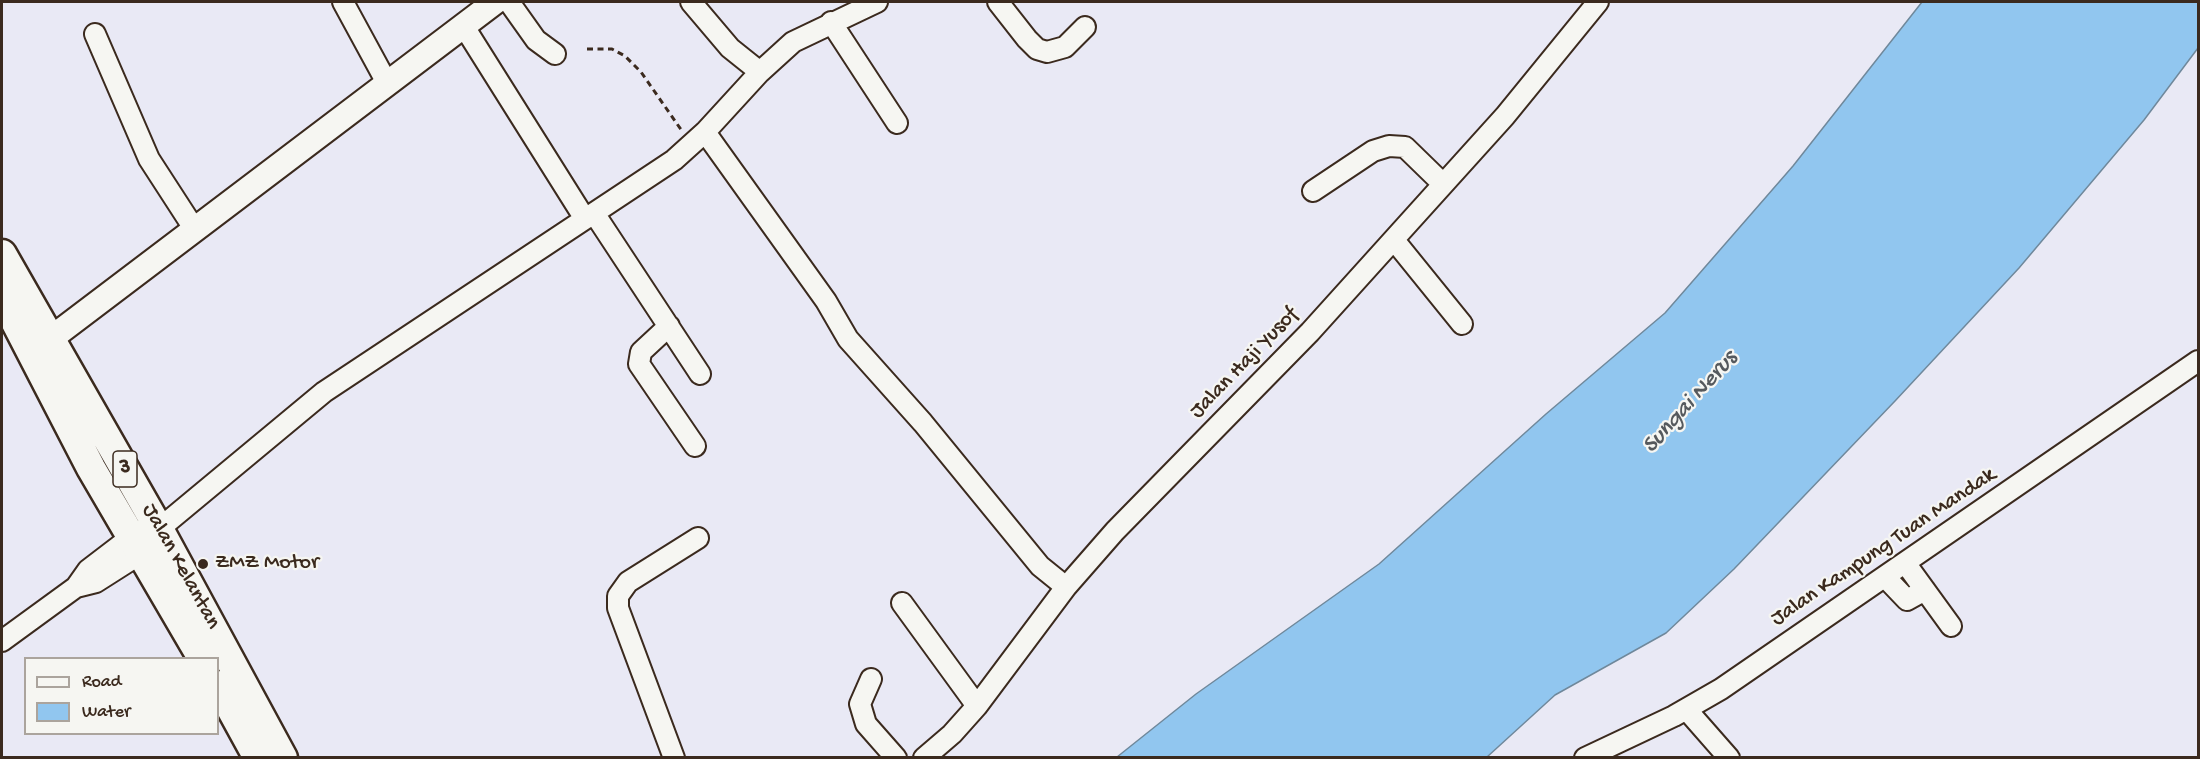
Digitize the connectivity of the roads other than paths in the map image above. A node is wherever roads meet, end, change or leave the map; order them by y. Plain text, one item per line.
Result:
1 (343, 2) edge
2 (495, 2) edge
3 (509, 2) edge
4 (691, 2) edge
5 (877, 2) edge
6 (998, 2) edge
7 (1598, 2) edge
8 (831, 22) junction
9 (463, 26) junction
10 (1085, 27) dead end
11 (95, 34) dead end
12 (555, 54) dead end
13 (760, 72) junction
14 (387, 83) junction
15 (897, 123) dead end
16 (699, 138) junction
17 (1443, 184) junction
18 (1313, 191) dead end
19 (589, 216) junction
20 (195, 230) junction
21 (1394, 240) junction
22 (2, 254) edge
23 (2, 296) edge
24 (1462, 324) dead end
25 (669, 326) junction
26 (41, 346) junction
27 (2199, 361) edge
28 (700, 374) dead end
29 (695, 446) dead end
30 (159, 529) junction
31 (698, 538) dead end
32 (135, 546) junction
33 (1906, 564) junction
34 (1885, 577) junction
35 (1066, 587) junction
36 (1925, 590) junction
37 (902, 603) dead end
38 (1951, 626) dead end
39 (2, 641) edge
40 (201, 657) edge
41 (871, 679) dead end
42 (219, 687) edge
43 (977, 706) junction
44 (1686, 709) junction
45 (258, 758) edge
46 (283, 758) edge
47 (674, 758) edge
48 (896, 758) edge
49 (924, 758) edge
50 (1585, 758) edge
51 (1729, 758) edge

1 - 14 street
2 - 9 main road
3 - 12 street
4 - 13 street
5 - 8 street
6 - 10 street
7 - 17 street, Jalan Haji Yusof
8 - 13 street
8 - 15 street
9 - 14 main road
9 - 19 street
11 - 20 street
13 - 16 street
14 - 20 main road
16 - 19 street
16 - 35 street
17 - 18 street
17 - 21 street, Jalan Haji Yusof
19 - 25 street
19 - 30 street
20 - 26 main road
21 - 24 street
21 - 35 street, Jalan Haji Yusof
22 - 26 highway, Jalan Kelantan / 3
23 - 26 highway, Jalan Kelantan / 3
25 - 28 street
25 - 29 street
26 - 30 highway, Jalan Kelantan / 3
26 - 32 highway, Jalan Kelantan / 3
27 - 33 street, Jalan Kampung Tuan Mandak
30 - 32 street
30 - 46 highway, Jalan Kelantan / 3
31 - 47 street
32 - 39 street
32 - 40 highway, Jalan Kelantan / 3
33 - 34 street, Jalan Kampung Tuan Mandak
33 - 36 street
34 - 36 street
34 - 44 street, Jalan Kampung Tuan Mandak
35 - 43 street, Jalan Haji Yusof
36 - 38 street
37 - 43 street
41 - 48 street
42 - 45 highway
43 - 49 street, Jalan Haji Yusof
44 - 50 street, Jalan Kampung Tuan Mandak
44 - 51 street

